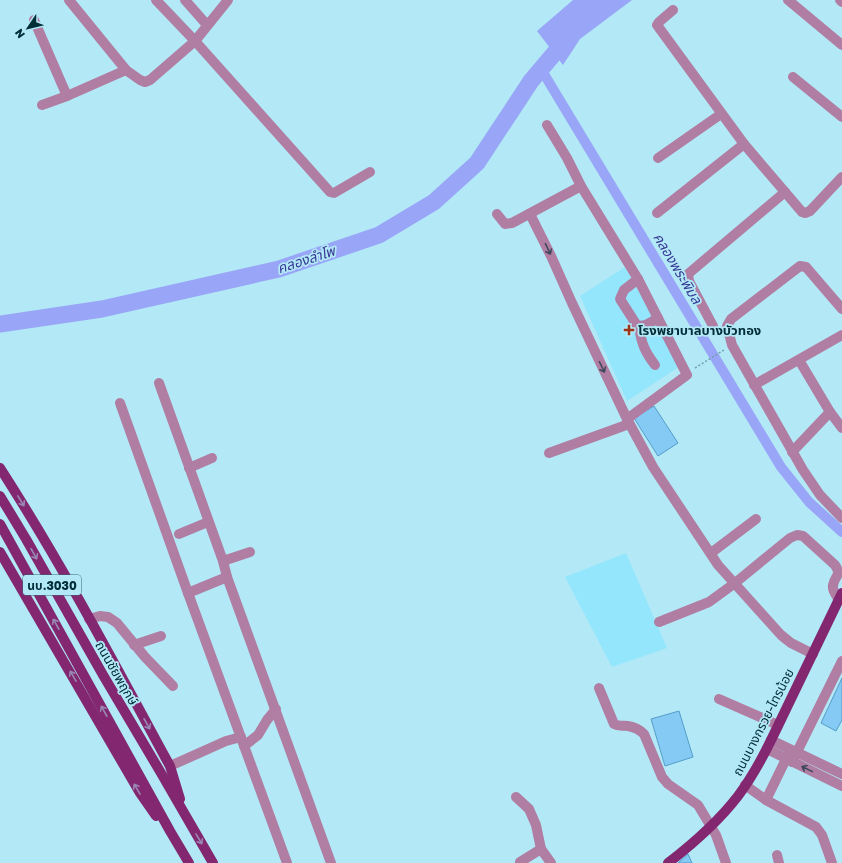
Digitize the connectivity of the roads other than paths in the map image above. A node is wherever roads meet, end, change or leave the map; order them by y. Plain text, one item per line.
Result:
1 (69, 0) edge
2 (156, 0) edge
3 (185, 0) edge
4 (228, 0) edge
5 (788, 0) edge
6 (673, 10) dead end
7 (34, 20) dead end
8 (207, 25) junction
9 (195, 41) junction
10 (842, 45) edge
11 (126, 70) junction
12 (793, 77) dead end
13 (67, 96) junction
14 (42, 105) dead end
15 (721, 114) junction
16 (842, 116) edge
17 (547, 125) dead end
18 (744, 144) junction
19 (658, 158) dead end
20 (370, 172) dead end
21 (842, 177) edge
22 (581, 186) junction
23 (785, 192) junction
24 (657, 212) dead end
25 (497, 214) dead end
26 (530, 214) junction
27 (638, 279) junction
28 (842, 309) edge
29 (658, 318) junction
30 (639, 326) junction
31 (713, 326) dead end
32 (842, 335) edge
33 (799, 360) junction
34 (655, 366) dead end
35 (159, 383) dead end
36 (754, 385) junction
37 (120, 403) dead end
38 (830, 412) junction
39 (628, 421) junction
40 (842, 428) edge
41 (549, 452) dead end
42 (792, 452) junction
43 (212, 458) dead end
44 (0, 468) edge
45 (189, 468) junction
46 (0, 496) edge
47 (756, 518) dead end
48 (842, 518) edge
49 (208, 522) junction
50 (0, 524) edge
51 (179, 534) dead end
52 (0, 552) edge
53 (250, 552) dead end
54 (711, 553) junction
55 (223, 561) junction
56 (227, 577) junction
57 (735, 583) junction
58 (188, 593) junction
59 (840, 596) edge
60 (90, 619) junction
61 (659, 622) dead end
62 (161, 636) dead end
63 (134, 645) junction
64 (813, 654) junction
65 (842, 661) edge
66 (173, 686) dead end
67 (599, 688) dead end
68 (719, 699) dead end
69 (276, 710) junction
70 (778, 725) junction
71 (771, 740) junction
72 (242, 741) junction
73 (767, 750) junction
74 (794, 750) junction
75 (789, 760) junction
76 (170, 766) junction
77 (842, 774) edge
78 (745, 785) junction
79 (842, 786) edge
80 (516, 797) dead end
81 (766, 800) junction
82 (184, 814) junction
83 (711, 826) junction
84 (170, 831) junction
85 (541, 849) junction
86 (520, 862) edge
87 (189, 863) edge
88 (213, 863) edge
89 (287, 863) edge
90 (332, 863) edge
91 (551, 863) edge
92 (668, 863) edge
93 (726, 863) edge
94 (832, 863) edge

1 - 11 street
2 - 9 street
3 - 8 street
4 - 8 street
5 - 10 street
6 - 15 street
7 - 13 street
8 - 9 street
9 - 11 street
9 - 20 street
11 - 13 street
12 - 16 street
13 - 14 street
15 - 18 street
15 - 19 street
17 - 22 street
18 - 23 street
18 - 24 street
21 - 23 street
22 - 26 street
22 - 27 street
23 - 31 street
25 - 26 street
26 -> 39 street
27 - 29 street
27 - 30 street
28 - 36 street
29 - 30 street
29 - 39 street
30 - 34 street
32 - 33 street
33 - 36 street
33 - 38 street
35 - 45 street
36 - 42 street
37 - 58 street
38 - 40 street
38 - 42 street
39 - 41 street
39 - 54 street
42 - 48 street
43 - 45 street
44 -> 60 main road
45 - 49 street
46 -> 82 main road, ถนนชัยพฤกษ์ / นบ.3030
47 - 54 street
49 - 51 street
49 - 55 street
84 -> 50 main road, นบ.3030
84 -> 52 main road
53 - 55 street
54 - 57 street
55 - 56 street
56 - 58 street
56 - 69 street
57 - 59 street
57 - 61 street
57 - 64 street
58 - 72 street
59 - 64 main road, ถนนบางกรวย-ไทรน้อย
60 - 63 street
60 -> 76 main road
62 - 63 street
63 - 66 street
64 - 70 main road, ถนนบางกรวย-ไทรน้อย
65 - 74 street
67 - 83 street
68 - 70 street
69 - 72 street
69 - 90 street
70 - 71 main road, ถนนบางกรวย-ไทรน้อย
71 - 73 main road, ถนนบางกรวย-ไทรน้อย
71 - 74 street
72 - 76 street
72 - 89 street
73 - 75 street
73 - 78 main road, ถนนบางกรวย-ไทรน้อย
74 - 75 street
74 - 77 street
79 -> 75 street
75 - 81 street
76 - 82 main road
78 - 81 street
78 - 83 main road, ถนนบางกรวย-ไทรน้อย
80 - 85 street
81 - 94 street
82 -> 88 main road, ถนนชัยพฤกษ์ / นบ.3030
83 - 92 main road, ถนนบางกรวย-ไทรน้อย
83 - 93 street
84 - 87 main road, นบ.3030
85 - 86 street
85 - 91 street

